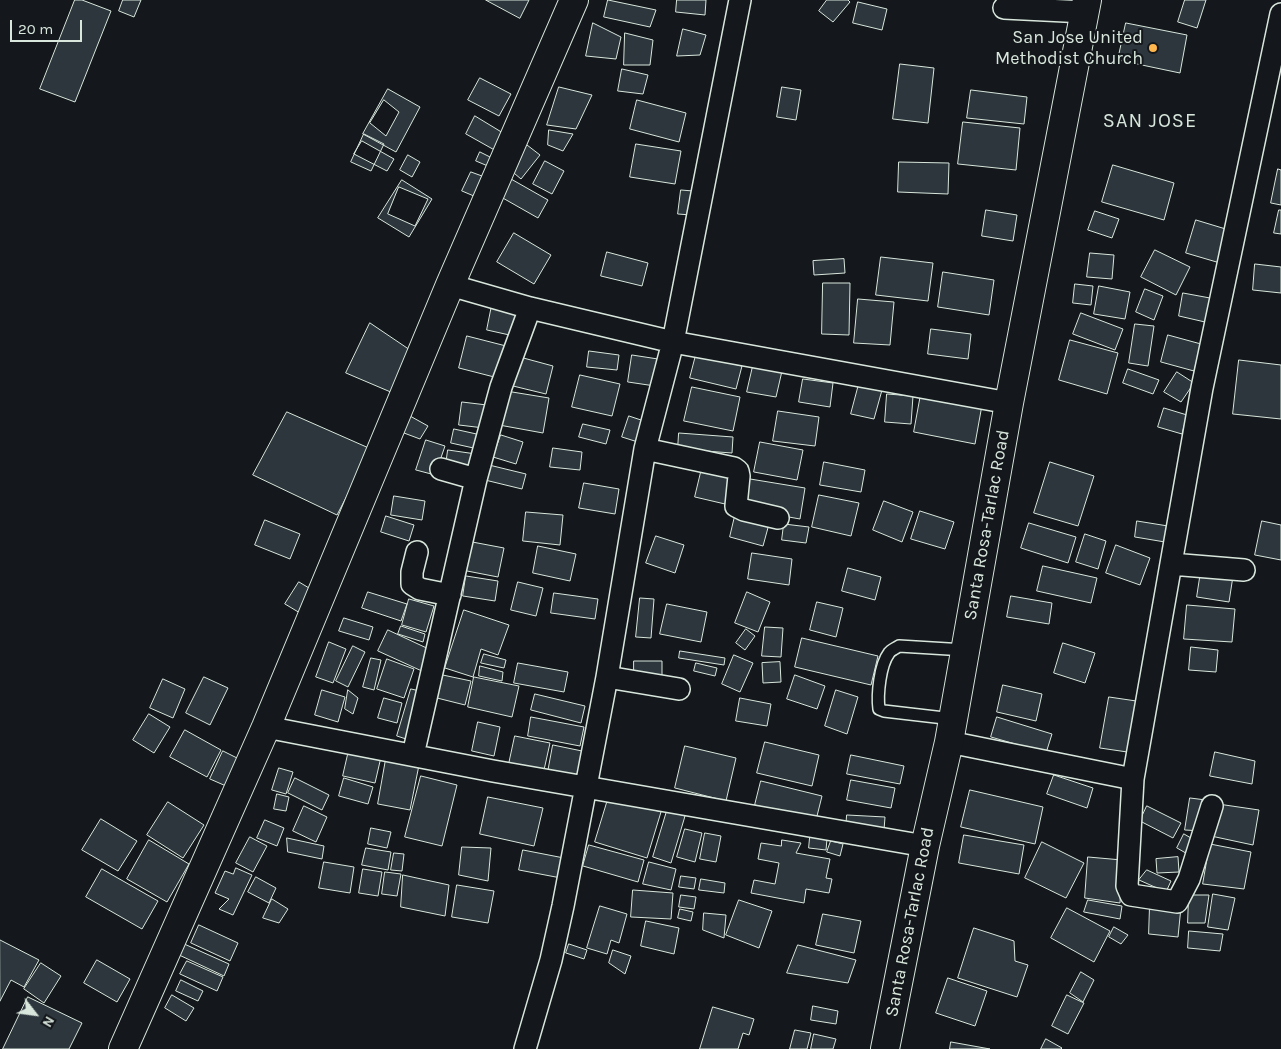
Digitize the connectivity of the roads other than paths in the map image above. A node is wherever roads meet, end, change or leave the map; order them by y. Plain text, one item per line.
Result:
1 (574, 0) edge
2 (740, 0) edge
3 (1086, 6) edge
4 (1004, 8) dead end
5 (1281, 14) edge
6 (1277, 53) edge
7 (450, 285) junction
8 (530, 308) junction
9 (673, 342) junction
10 (1009, 402) junction
11 (645, 449) junction
12 (441, 469) dead end
13 (476, 479) junction
14 (778, 518) dead end
15 (417, 552) dead end
16 (1171, 564) junction
17 (1244, 570) dead end
18 (450, 595) junction
19 (965, 650) junction
20 (607, 676) junction
21 (679, 689) dead end
22 (266, 727) junction
23 (951, 730) junction
24 (413, 755) junction
25 (1133, 779) junction
26 (586, 786) junction
27 (1212, 806) dead end
28 (925, 846) junction
29 (123, 1049) edge
30 (525, 1049) edge
31 (885, 1049) edge

1 - 7 main road
2 - 9 street
3 - 4 street
3 - 10 main road, Santa Rosa-Tarlac Road
5 - 6 street
6 - 16 street
7 - 8 street
7 - 22 main road
8 - 9 street
8 - 13 street
9 - 10 street
9 - 11 street
10 - 19 main road, Santa Rosa-Tarlac Road
11 - 14 street
11 - 20 street
12 - 13 street
13 - 18 street
15 - 18 street
16 - 17 street
16 - 25 street
18 - 24 street
19 - 23 main road, Santa Rosa-Tarlac Road
19 - 23 lane
20 - 21 street
20 - 26 street
22 - 24 street
22 - 29 main road
23 - 25 street
23 - 28 main road, Santa Rosa-Tarlac Road
24 - 26 street
25 - 27 street
26 - 28 street
26 - 30 street
28 - 31 main road, Santa Rosa-Tarlac Road

